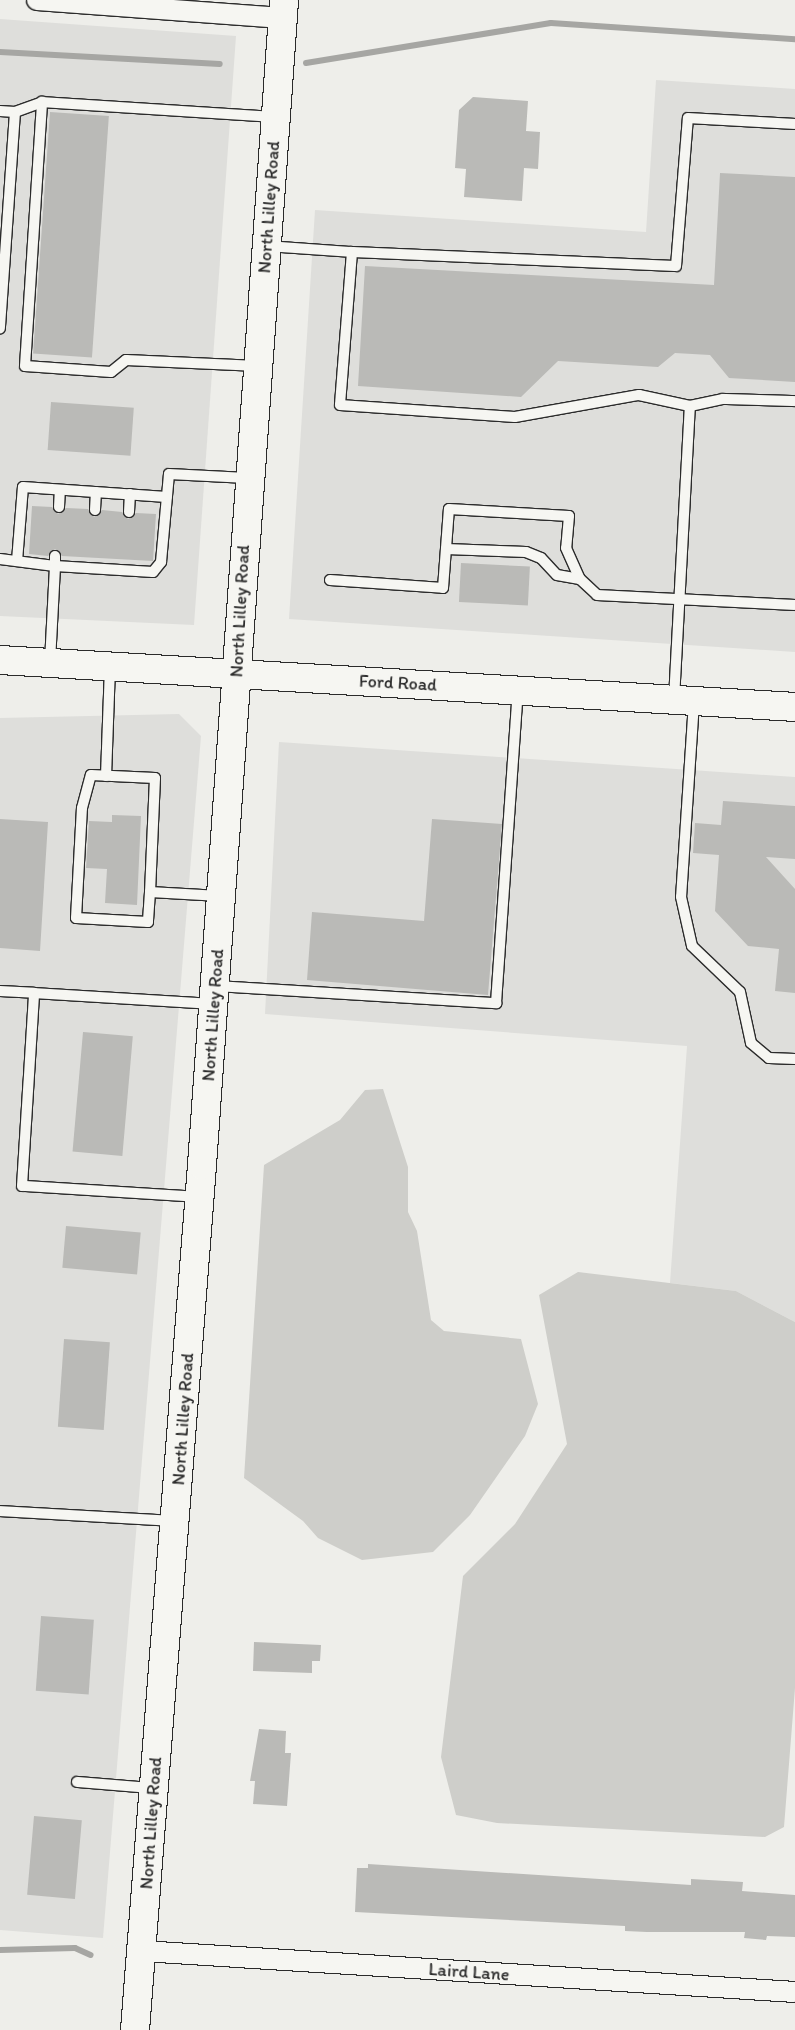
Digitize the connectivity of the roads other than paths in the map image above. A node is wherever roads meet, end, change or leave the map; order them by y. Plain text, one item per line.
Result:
1 (37, 0) edge
2 (208, 6) edge
3 (283, 9) edge
4 (42, 102) junction
5 (0, 111) edge
6 (15, 112) junction
7 (275, 117) junction
8 (795, 124) edge
9 (266, 246) junction
10 (352, 252) junction
11 (0, 328) edge
12 (258, 366) junction
13 (795, 401) edge
14 (690, 406) junction
15 (247, 478) junction
16 (60, 490) junction
17 (96, 492) junction
18 (130, 494) junction
19 (167, 497) junction
20 (59, 508) dead end
21 (95, 510) dead end
22 (129, 512) dead end
23 (446, 549) junction
24 (0, 559) edge
25 (17, 561) junction
26 (55, 561) junction
27 (580, 579) junction
28 (330, 580) dead end
29 (680, 600) junction
30 (795, 605) edge
31 (0, 660) edge
32 (50, 663) junction
33 (110, 666) junction
34 (236, 674) junction
35 (518, 690) junction
36 (684, 700) junction
37 (795, 707) edge
38 (106, 776) junction
39 (150, 892) junction
40 (221, 896) junction
41 (0, 991) edge
42 (34, 993) junction
43 (214, 995) junction
44 (795, 1059) edge
45 (200, 1197) junction
46 (0, 1510) edge
47 (175, 1521) junction
48 (77, 1782) dead end
49 (153, 1788) junction
50 (142, 1951) junction
51 (795, 1992) edge
52 (136, 2030) edge

1 - 2 street
2 - 3 street
3 - 7 street, North Lilley Road
4 - 6 lane
4 - 7 lane
4 - 12 lane
5 - 6 lane
6 - 11 lane
7 - 9 street, North Lilley Road
8 - 10 lane
9 - 10 lane
9 - 12 street, North Lilley Road
10 - 14 lane
12 - 15 street, North Lilley Road
13 - 14 lane
14 - 29 lane
15 - 19 lane
15 - 34 street, North Lilley Road
16 - 17 lane
16 - 20 lane
16 - 25 lane
17 - 18 lane
17 - 21 lane
18 - 19 lane
18 - 22 lane
19 - 26 lane
23 - 27 lane
23 - 27 lane
23 - 28 lane
24 - 25 lane
25 - 26 lane
26 - 32 lane
27 - 29 lane
29 - 30 lane
29 - 36 lane
31 - 32 street, Ford Road
32 - 33 street, Ford Road
33 - 34 street, Ford Road
33 - 38 lane
34 - 35 street, Ford Road
34 - 40 street, North Lilley Road
35 - 36 street, Ford Road
35 - 43 lane
36 - 37 street, Ford Road
36 - 44 lane
38 - 39 lane
38 - 39 lane
39 - 40 lane
40 - 43 street, North Lilley Road
41 - 42 lane
42 - 43 lane
42 - 45 lane
43 - 45 street, North Lilley Road
45 - 47 street, North Lilley Road
46 - 47 lane
47 - 49 street, North Lilley Road
48 - 49 lane
49 - 50 street, North Lilley Road
50 - 51 street, Laird Lane
50 - 52 street, North Lilley Road

